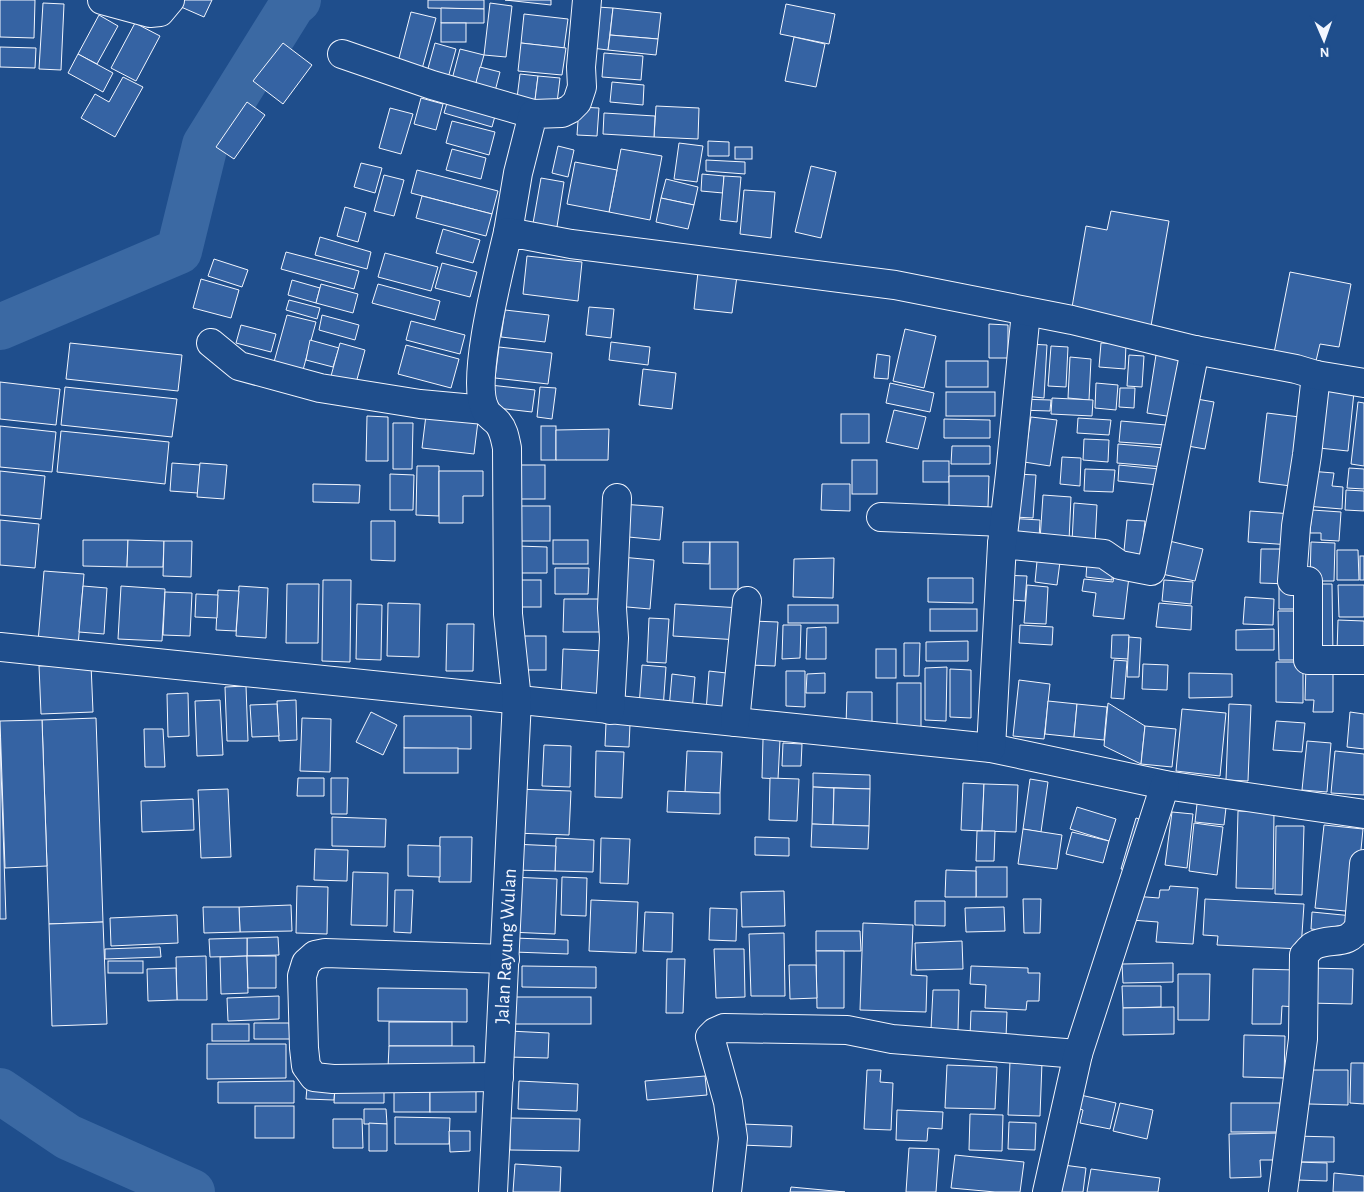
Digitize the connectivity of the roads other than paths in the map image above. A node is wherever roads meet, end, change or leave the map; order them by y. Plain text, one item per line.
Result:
1 (102, 0) edge
2 (170, 0) edge
3 (587, 0) edge
4 (342, 54) dead end
5 (533, 114) junction
6 (508, 232) junction
7 (1026, 312) junction
8 (211, 342) dead end
9 (1195, 350) junction
10 (1316, 375) junction
11 (1364, 383) edge
12 (485, 410) junction
13 (617, 498) dead end
14 (881, 516) dead end
15 (1003, 533) junction
16 (747, 600) dead end
17 (0, 647) edge
18 (1364, 660) edge
19 (517, 700) junction
20 (610, 710) junction
21 (735, 722) junction
22 (991, 748) junction
23 (1165, 786) junction
24 (1364, 814) edge
25 (1364, 864) edge
26 (505, 959) junction
27 (1078, 1054) junction
28 (499, 1077) junction
29 (493, 1192) edge
30 (727, 1192) edge
31 (1047, 1192) edge
32 (1283, 1192) edge

1 - 2 street
3 - 5 street
4 - 5 street
5 - 6 street
6 - 7 street
6 - 12 street
7 - 9 street
7 - 15 street
8 - 12 street
9 - 10 street
9 - 15 street
10 - 11 street
10 - 18 street
12 - 19 street, Jalan Rayung Wulan
13 - 20 street
14 - 15 street
15 - 22 street
16 - 21 street
17 - 19 street
19 - 20 street
19 - 26 street, Jalan Rayung Wulan
20 - 21 street
21 - 22 street
22 - 23 street
23 - 24 street
23 - 27 street
25 - 32 street
26 - 28 street, Jalan Rayung Wulan
26 - 28 street
27 - 30 street
27 - 31 street
28 - 29 street, Jalan Rayung Wulan

